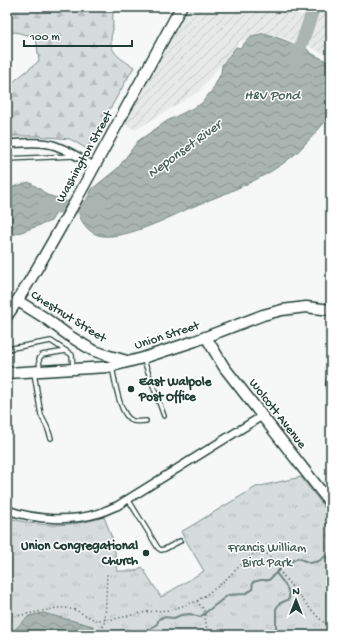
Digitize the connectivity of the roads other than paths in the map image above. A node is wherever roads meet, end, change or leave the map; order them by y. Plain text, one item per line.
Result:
1 (181, 7) edge
2 (7, 144) edge
3 (77, 156) junction
4 (7, 159) edge
5 (95, 166) junction
6 (18, 301) junction
7 (331, 310) edge
8 (7, 316) edge
9 (206, 337) junction
10 (7, 349) edge
11 (66, 351) junction
12 (143, 358) junction
13 (127, 361) junction
14 (111, 366) junction
15 (73, 369) junction
16 (7, 371) edge
17 (37, 372) junction
18 (331, 378) edge
19 (331, 389) edge
20 (164, 416) dead end
21 (262, 416) junction
22 (146, 422) dead end
23 (51, 438) dead end
24 (128, 499) junction
25 (331, 504) edge
26 (7, 510) edge
27 (180, 541) dead end

1 - 5 main road, Washington Street
2 - 3 street
3 - 4 lane
3 - 5 street
5 - 6 main road, Washington Street
6 - 8 main road, Washington Street
6 - 13 main road, Chestnut Street
7 - 9 main road, Union Street
9 - 12 main road, Union Street
9 - 21 main road, Wolcott Avenue
10 - 11 lane
11 - 15 lane
11 - 17 lane
12 - 13 main road, Union Street
12 - 20 lane
13 - 14 main road, Union Street
14 - 15 main road, Union Street
14 - 22 lane
15 - 17 main road, Union Street
16 - 17 main road, Union Street
17 - 23 lane
18 - 19 street
21 - 24 street
21 - 25 main road, Wolcott Avenue
24 - 26 street
24 - 27 lane

